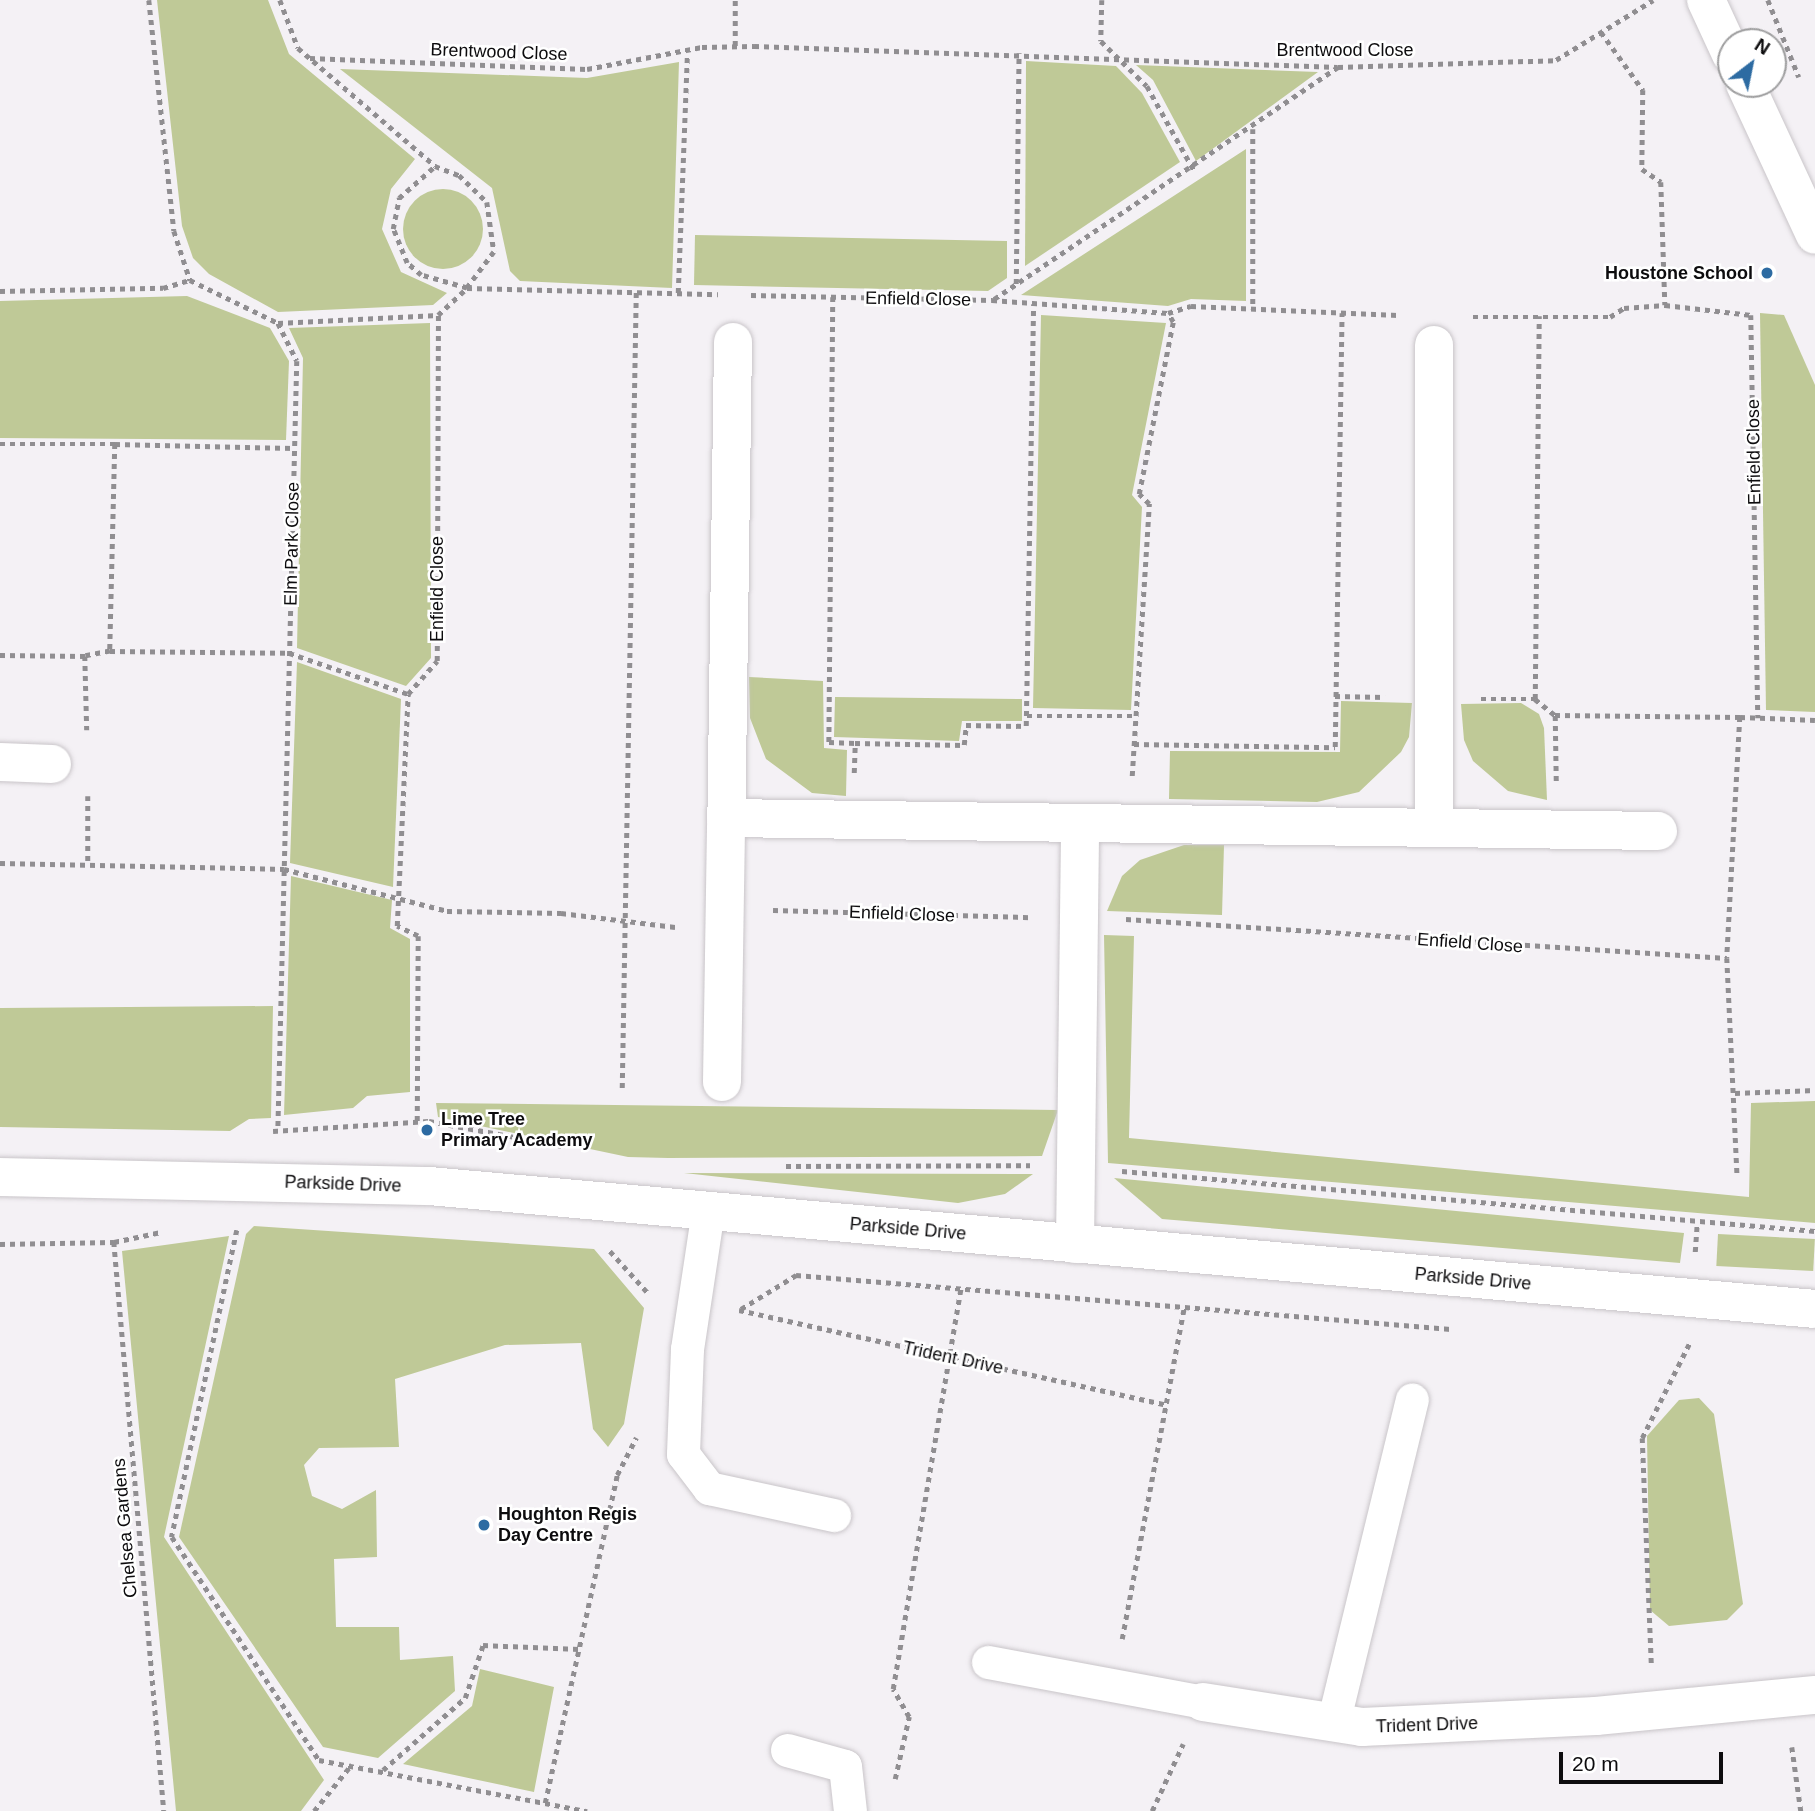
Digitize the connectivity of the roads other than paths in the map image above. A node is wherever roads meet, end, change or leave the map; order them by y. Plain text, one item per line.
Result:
1 (1706, 0) edge
2 (1719, 28) edge
3 (1751, 98) edge
4 (1815, 235) edge
5 (733, 342) dead end
6 (1434, 345) dead end
7 (0, 762) edge
8 (70, 764) road end
9 (726, 818) junction
10 (1434, 823) junction
11 (1080, 827) junction
12 (1658, 831) dead end
13 (722, 1082) dead end
14 (0, 1178) edge
15 (708, 1210) junction
16 (1075, 1244) junction
17 (1815, 1309) edge
18 (1412, 1401) dead end
19 (835, 1515) dead end
20 (988, 1662) dead end
21 (1801, 1696) edge
22 (1203, 1702) joint
23 (1333, 1723) junction
24 (787, 1750) dead end
25 (850, 1811) edge

1 - 2 street
3 - 4 street
5 - 9 street
6 - 10 street
7 - 8 street
9 - 11 street
9 - 13 street
10 - 11 street
10 - 12 street
11 - 16 street
14 - 15 street, Parkside Drive
15 - 16 street, Parkside Drive
15 - 19 lane
16 - 17 street, Parkside Drive
18 - 23 lane
20 - 22 lane
21 - 23 street, Trident Drive
22 - 23 street, Trident Drive
24 - 25 lane

